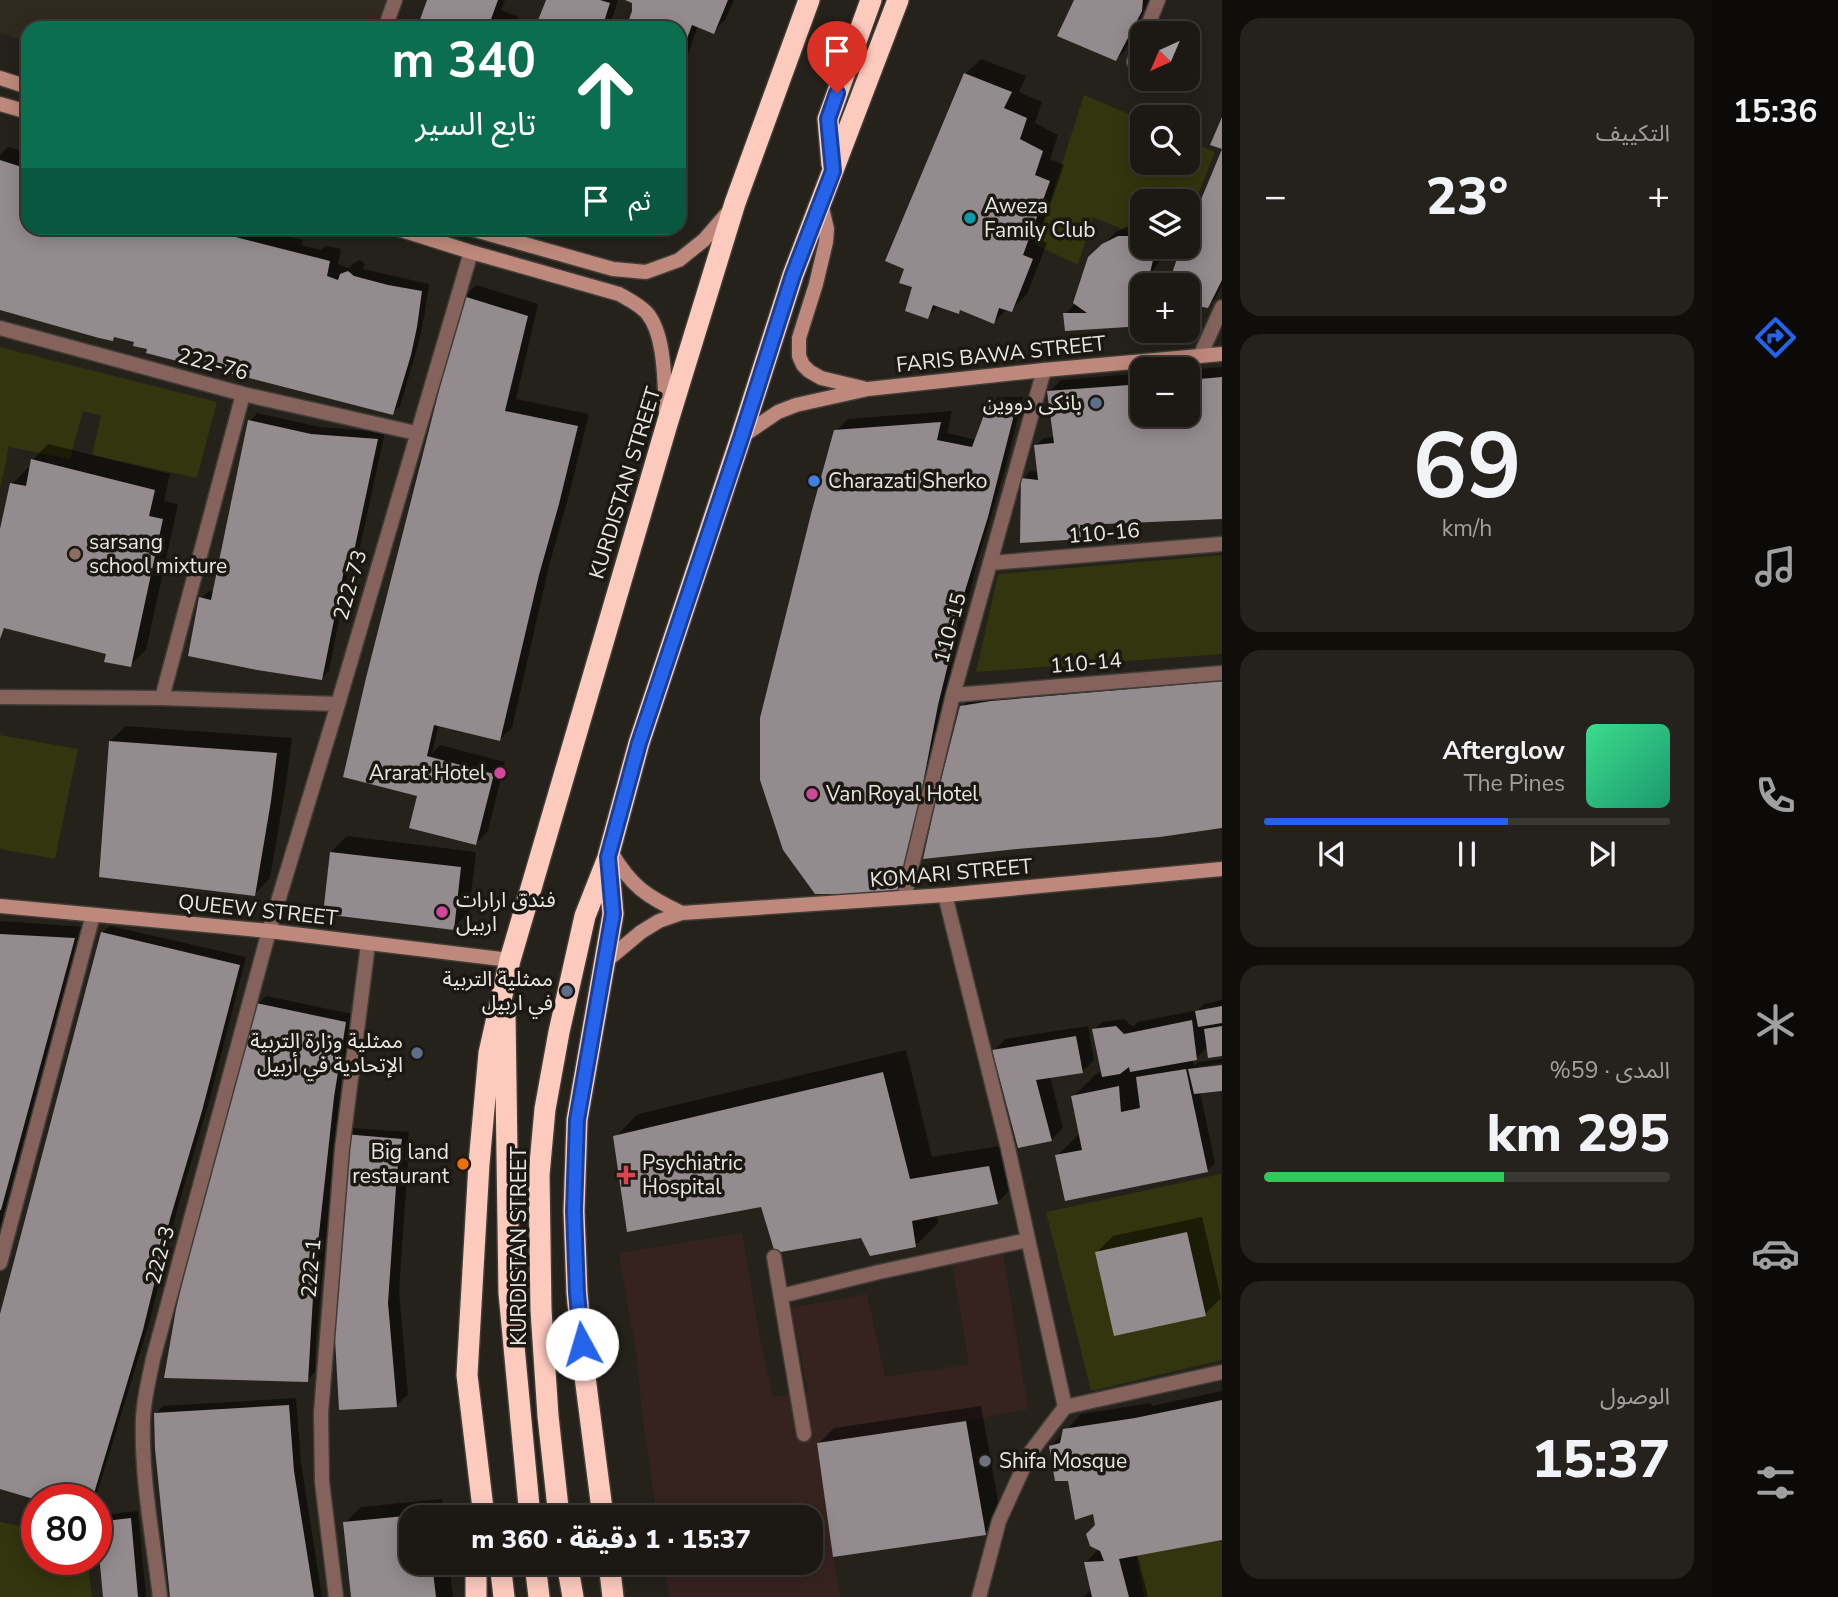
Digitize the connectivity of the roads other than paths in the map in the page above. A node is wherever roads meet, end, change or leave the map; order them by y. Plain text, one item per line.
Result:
1 (395, 0) edge
2 (809, 0) edge
3 (871, 0) edge
4 (898, 0) edge
5 (1158, 0) edge
6 (388, 21) edge
7 (1150, 21) edge
8 (0, 78) edge
9 (21, 85) edge
10 (0, 104) edge
11 (21, 110) edge
12 (833, 171) junction
13 (736, 203) junction
14 (821, 203) junction
15 (418, 235) edge
16 (472, 235) edge
17 (493, 235) edge
18 (471, 251) junction
19 (1222, 307) edge
20 (0, 328) edge
21 (1222, 354) edge
22 (1199, 356) junction
23 (1044, 370) junction
24 (868, 389) junction
25 (243, 394) junction
26 (667, 424) junction
27 (416, 433) junction
28 (741, 438) junction
29 (1222, 544) edge
30 (989, 563) junction
31 (1222, 673) edge
32 (953, 695) junction
33 (0, 697) edge
34 (162, 698) junction
35 (338, 704) junction
36 (609, 854) junction
37 (1222, 869) edge
38 (945, 895) junction
39 (904, 898) junction
40 (0, 906) edge
41 (682, 913) junction
42 (93, 915) junction
43 (269, 931) junction
44 (368, 944) junction
45 (510, 960) junction
46 (605, 962) junction
47 (504, 985) junction
48 (1028, 1240) junction
49 (774, 1257) dead end
50 (0, 1263) edge
51 (781, 1296) junction
52 (1222, 1372) edge
53 (1065, 1406) junction
54 (804, 1434) dead end
55 (477, 1464) junction
56 (477, 1505) edge
57 (482, 1505) edge
58 (490, 1505) edge
59 (529, 1505) edge
60 (558, 1505) edge
61 (601, 1505) edge
62 (476, 1575) edge
63 (492, 1575) edge
64 (501, 1575) edge
65 (536, 1575) edge
66 (569, 1575) edge
67 (610, 1575) edge
68 (160, 1597) edge
69 (336, 1597) edge
70 (476, 1597) edge
71 (495, 1597) edge
72 (504, 1597) edge
73 (539, 1597) edge
74 (573, 1597) edge
75 (613, 1597) edge
76 (979, 1597) edge

1 - 6 street
2 - 13 highway, KURDISTAN STREET
3 - 12 highway
4 - 12 highway, KURDISTAN STREET
5 - 7 street
8 - 9 street
10 - 11 street
12 - 14 highway, KURDISTAN STREET
13 - 17 street
13 - 26 highway, KURDISTAN STREET
14 - 24 street, FARIS BAWA STREET
14 - 28 highway, KURDISTAN STREET
15 - 18 street
16 - 18 street
18 - 26 street
18 - 27 street, 222-73
19 - 22 street
20 - 25 street, 222-76
21 - 22 street, FARIS BAWA STREET
22 - 23 street, FARIS BAWA STREET
23 - 24 street, FARIS BAWA STREET
23 - 30 street, 110-15
24 - 28 street, FARIS BAWA STREET
25 - 27 street, 222-76
25 - 34 street
26 - 45 highway, KURDISTAN STREET
27 - 35 street, 222-73
28 - 36 highway, KURDISTAN STREET
29 - 30 street, 110-16
30 - 32 street, 110-15
31 - 32 street, 110-14
32 - 39 street, 110-15
33 - 34 street
34 - 35 street
35 - 43 street, 222-73
36 - 41 street, KOMARI STREET
36 - 46 highway, KURDISTAN STREET
36 - 60 highway, KURDISTAN STREET
37 - 38 street, KOMARI STREET
38 - 39 street, KOMARI STREET
38 - 48 street
39 - 41 street, KOMARI STREET
40 - 42 street, QUEEW STREET
41 - 46 street, KOMARI STREET
42 - 43 street, QUEEW STREET
42 - 50 street
43 - 44 street, QUEEW STREET
43 - 68 street, 222-3
44 - 45 street, QUEEW STREET
44 - 69 street, 222-1
45 - 47 highway, KURDISTAN STREET
46 - 61 highway, KURDISTAN STREET
47 - 55 highway, KURDISTAN STREET
47 - 59 highway, KURDISTAN STREET
48 - 51 street
48 - 53 street
49 - 51 street
51 - 54 street
52 - 53 street
53 - 76 street
55 - 56 highway
55 - 57 highway, KURDISTAN STREET
55 - 58 highway
62 - 70 highway
63 - 71 highway
64 - 72 highway
65 - 73 highway
66 - 74 highway
67 - 75 highway

